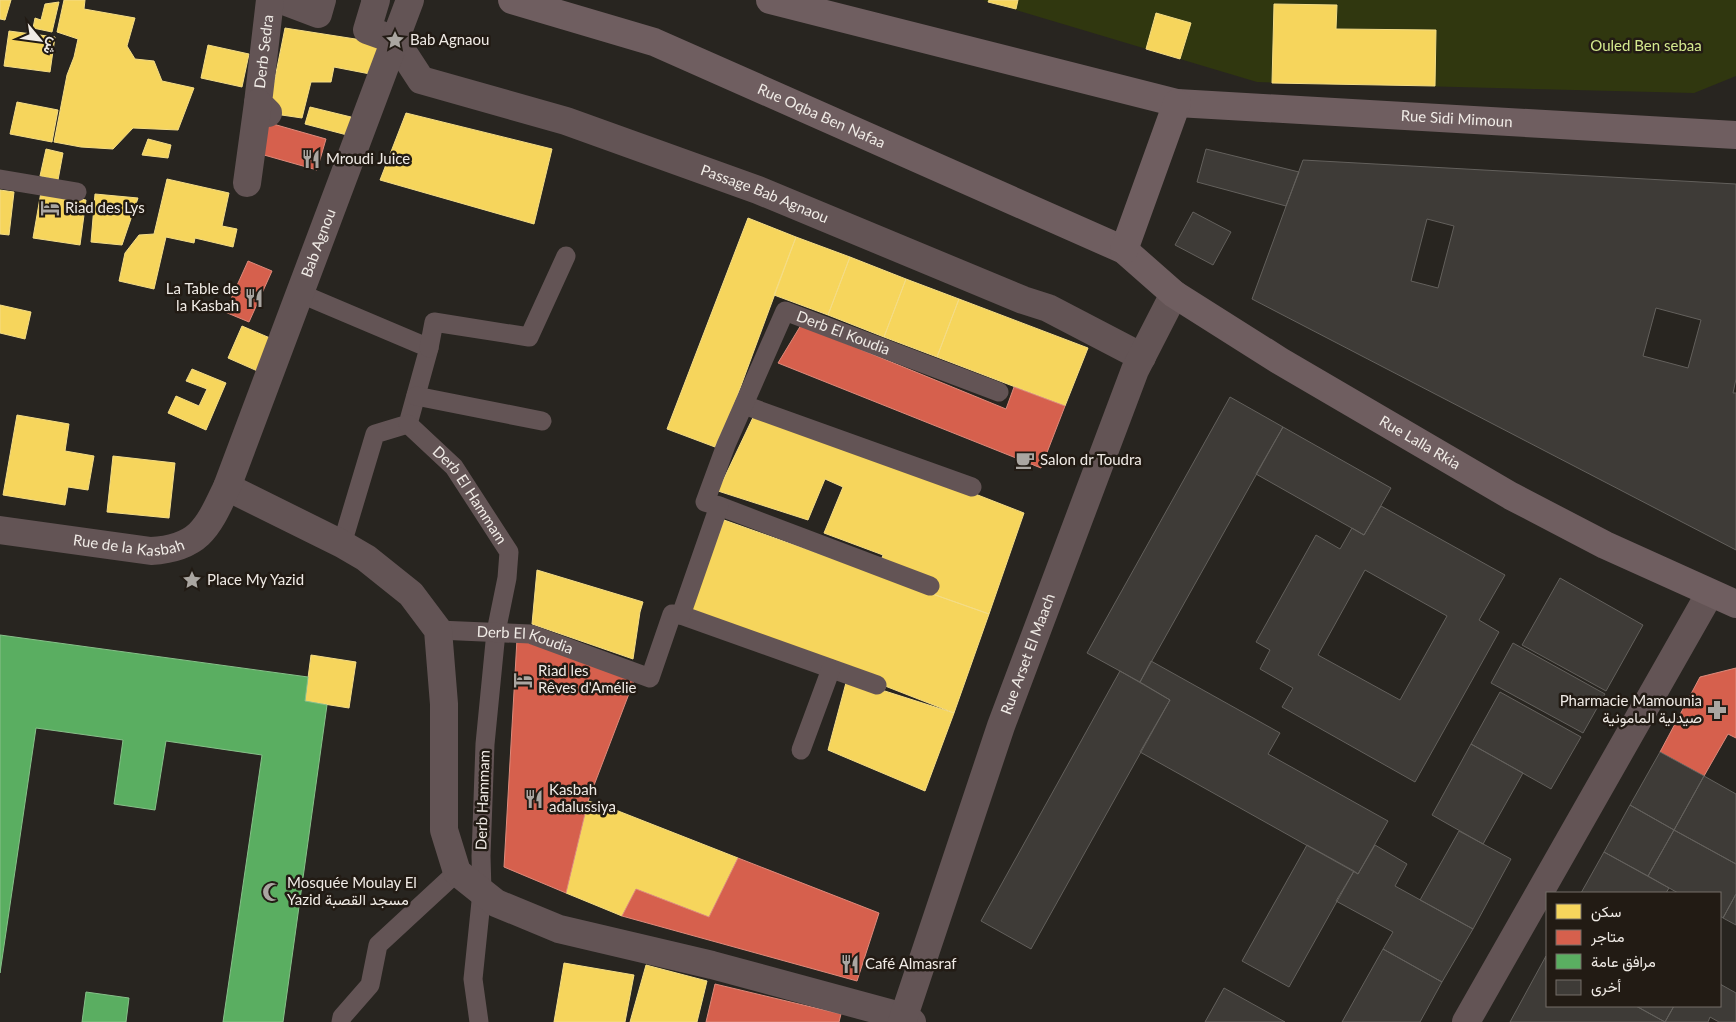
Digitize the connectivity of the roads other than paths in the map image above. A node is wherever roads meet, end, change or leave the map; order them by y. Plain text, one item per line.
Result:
1 (270, 0) edge
2 (281, 0) edge
3 (322, 0) edge
4 (374, 0) edge
5 (410, 0) edge
6 (512, 0) edge
7 (770, 0) edge
8 (395, 40) junction
9 (1177, 103) junction
10 (1736, 135) edge
11 (0, 179) edge
12 (247, 183) dead end
13 (77, 192) dead end
14 (1124, 250) junction
15 (566, 256) dead end
16 (299, 293) junction
17 (1174, 294) junction
18 (429, 348) junction
19 (1142, 357) junction
20 (998, 392) dead end
21 (416, 396) junction
22 (744, 405) junction
23 (542, 421) dead end
24 (408, 424) junction
25 (227, 487) junction
26 (972, 487) dead end
27 (719, 506) junction
28 (0, 530) edge
29 (342, 544) junction
30 (506, 578) joint
31 (930, 586) dead end
32 (1710, 593) junction
33 (1736, 604) edge
34 (681, 615) junction
35 (438, 630) junction
36 (496, 632) junction
37 (831, 669) junction
38 (877, 685) dead end
39 (801, 750) dead end
40 (458, 872) junction
41 (482, 892) junction
42 (906, 1020) edge
43 (342, 1022) edge
44 (479, 1022) edge
45 (1466, 1022) edge

1 - 12 street, Derb Sedra
2 - 3 street, Derb Sedra
4 - 8 street
5 - 8 street, Bab Agnou
6 - 14 main road, Rue Oqba Ben Nafaa
7 - 9 main road
8 - 16 street, Bab Agnou
8 - 19 street, Passage Bab Agnaou
9 - 10 main road, Rue Sidi Mimoun
9 - 14 main road
11 - 13 lane
14 - 17 main road, Rue Lalla Rkia
15 - 18 lane
16 - 18 lane
16 - 25 street, Bab Agnou
17 - 19 street, Rue Arset El Maach
17 - 32 main road, Rue Lalla Rkia
18 - 21 lane
19 - 42 street, Rue Arset El Maach
20 - 22 lane, Derb El Koudia
21 - 23 lane
21 - 24 lane
22 - 26 lane
22 - 27 lane, Derb El Koudia
24 - 29 lane
24 - 30 lane, Derb El Hammam
25 - 28 street, Rue de la Kasbah
25 - 29 street
27 - 31 lane
27 - 34 lane, Derb El Koudia
29 - 35 street
30 - 36 lane, Derb Hammam
32 - 33 main road, Rue Lalla Rkia
32 - 45 street
34 - 36 lane, Derb El Koudia
34 - 37 lane
35 - 36 lane, Derb El Koudia
35 - 40 street
36 - 41 lane, Derb Hammam
37 - 38 lane
37 - 39 lane
40 - 41 street
40 - 43 lane
41 - 42 street
41 - 44 lane, Derb Hammam

